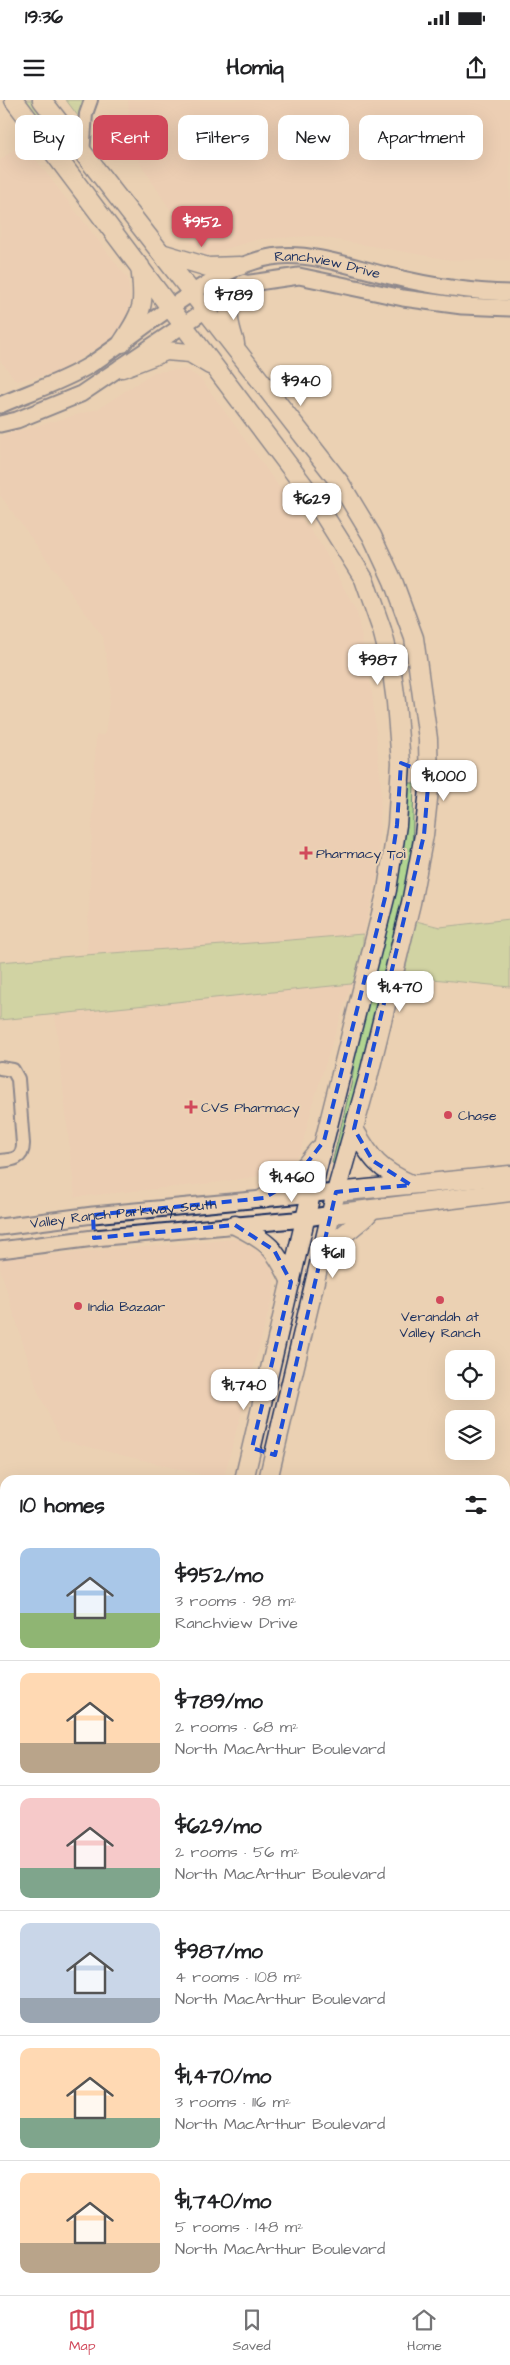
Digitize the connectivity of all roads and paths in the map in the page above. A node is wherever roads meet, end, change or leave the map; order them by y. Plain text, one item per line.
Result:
1 (14, 100) edge
2 (42, 100) edge
3 (92, 100) edge
4 (53, 115) edge
5 (83, 154) joint
6 (161, 253) junction
7 (140, 266) junction
8 (240, 266) junction
9 (244, 284) junction
10 (510, 293) edge
11 (192, 294) junction
12 (171, 308) junction
13 (510, 308) edge
14 (204, 309) junction
15 (183, 324) junction
16 (122, 343) junction
17 (238, 353) junction
18 (122, 368) junction
19 (216, 369) junction
20 (0, 405) edge
21 (0, 424) edge
22 (429, 754) junction
23 (401, 763) junction
24 (429, 774) junction
25 (0, 1068) edge
26 (354, 1129) junction
27 (324, 1141) junction
28 (0, 1162) edge
29 (510, 1175) edge
30 (411, 1185) junction
31 (336, 1192) junction
32 (510, 1192) edge
33 (311, 1194) junction
34 (264, 1198) junction
35 (372, 1209) junction
36 (332, 1214) junction
37 (94, 1215) junction
38 (306, 1219) junction
39 (235, 1225) junction
40 (0, 1227) edge
41 (94, 1238) junction
42 (0, 1250) edge
43 (320, 1263) junction
44 (291, 1282) junction
45 (252, 1448) junction
46 (275, 1455) junction
47 (245, 1475) edge
48 (269, 1475) edge

1 - 7 main road
2 - 4 main road
3 - 5 street
5 - 6 main road
6 - 8 main road
6 - 11 main road
7 - 12 main road
7 - 16 main road
8 - 10 street, Ranchview Drive
8 - 11 street, Ranchview Drive
9 - 13 street, Ranchview Drive
9 - 14 street, Ranchview Drive
9 - 17 main road
11 - 12 street, Ranchview Drive
11 - 14 main road
12 - 15 main road
12 - 16 street, Ranchview Drive
14 - 15 street, Ranchview Drive
14 - 17 main road
15 - 18 street, Ranchview Drive
15 - 19 main road
16 - 20 street, Ranchview Drive
17 - 22 main road
18 - 19 main road
18 - 21 street, Ranchview Drive
19 - 23 main road
22 - 23 main road
22 - 24 main road
23 - 24 main road
23 - 27 main road
24 - 26 main road
25 - 28 street
26 - 30 main road
26 - 31 main road
27 - 33 main road
27 - 34 main road
29 - 30 main road
30 - 31 main road
31 - 33 street, Valley Ranch Parkway South
31 - 36 main road
32 - 35 main road
33 - 34 street, Valley Ranch Parkway South
33 - 38 main road
34 - 37 street, Valley Ranch Parkway South
35 - 36 main road
35 - 43 main road
36 - 38 street, Valley Ranch Parkway South
36 - 43 main road
37 - 40 street, Valley Ranch Parkway South
37 - 41 street
38 - 39 street, Valley Ranch Parkway South
38 - 44 main road
39 - 41 street, Valley Ranch Parkway South
39 - 44 main road
41 - 42 street, Valley Ranch Parkway South
43 - 46 main road
44 - 45 main road
45 - 46 main road
45 - 47 main road
46 - 48 main road

